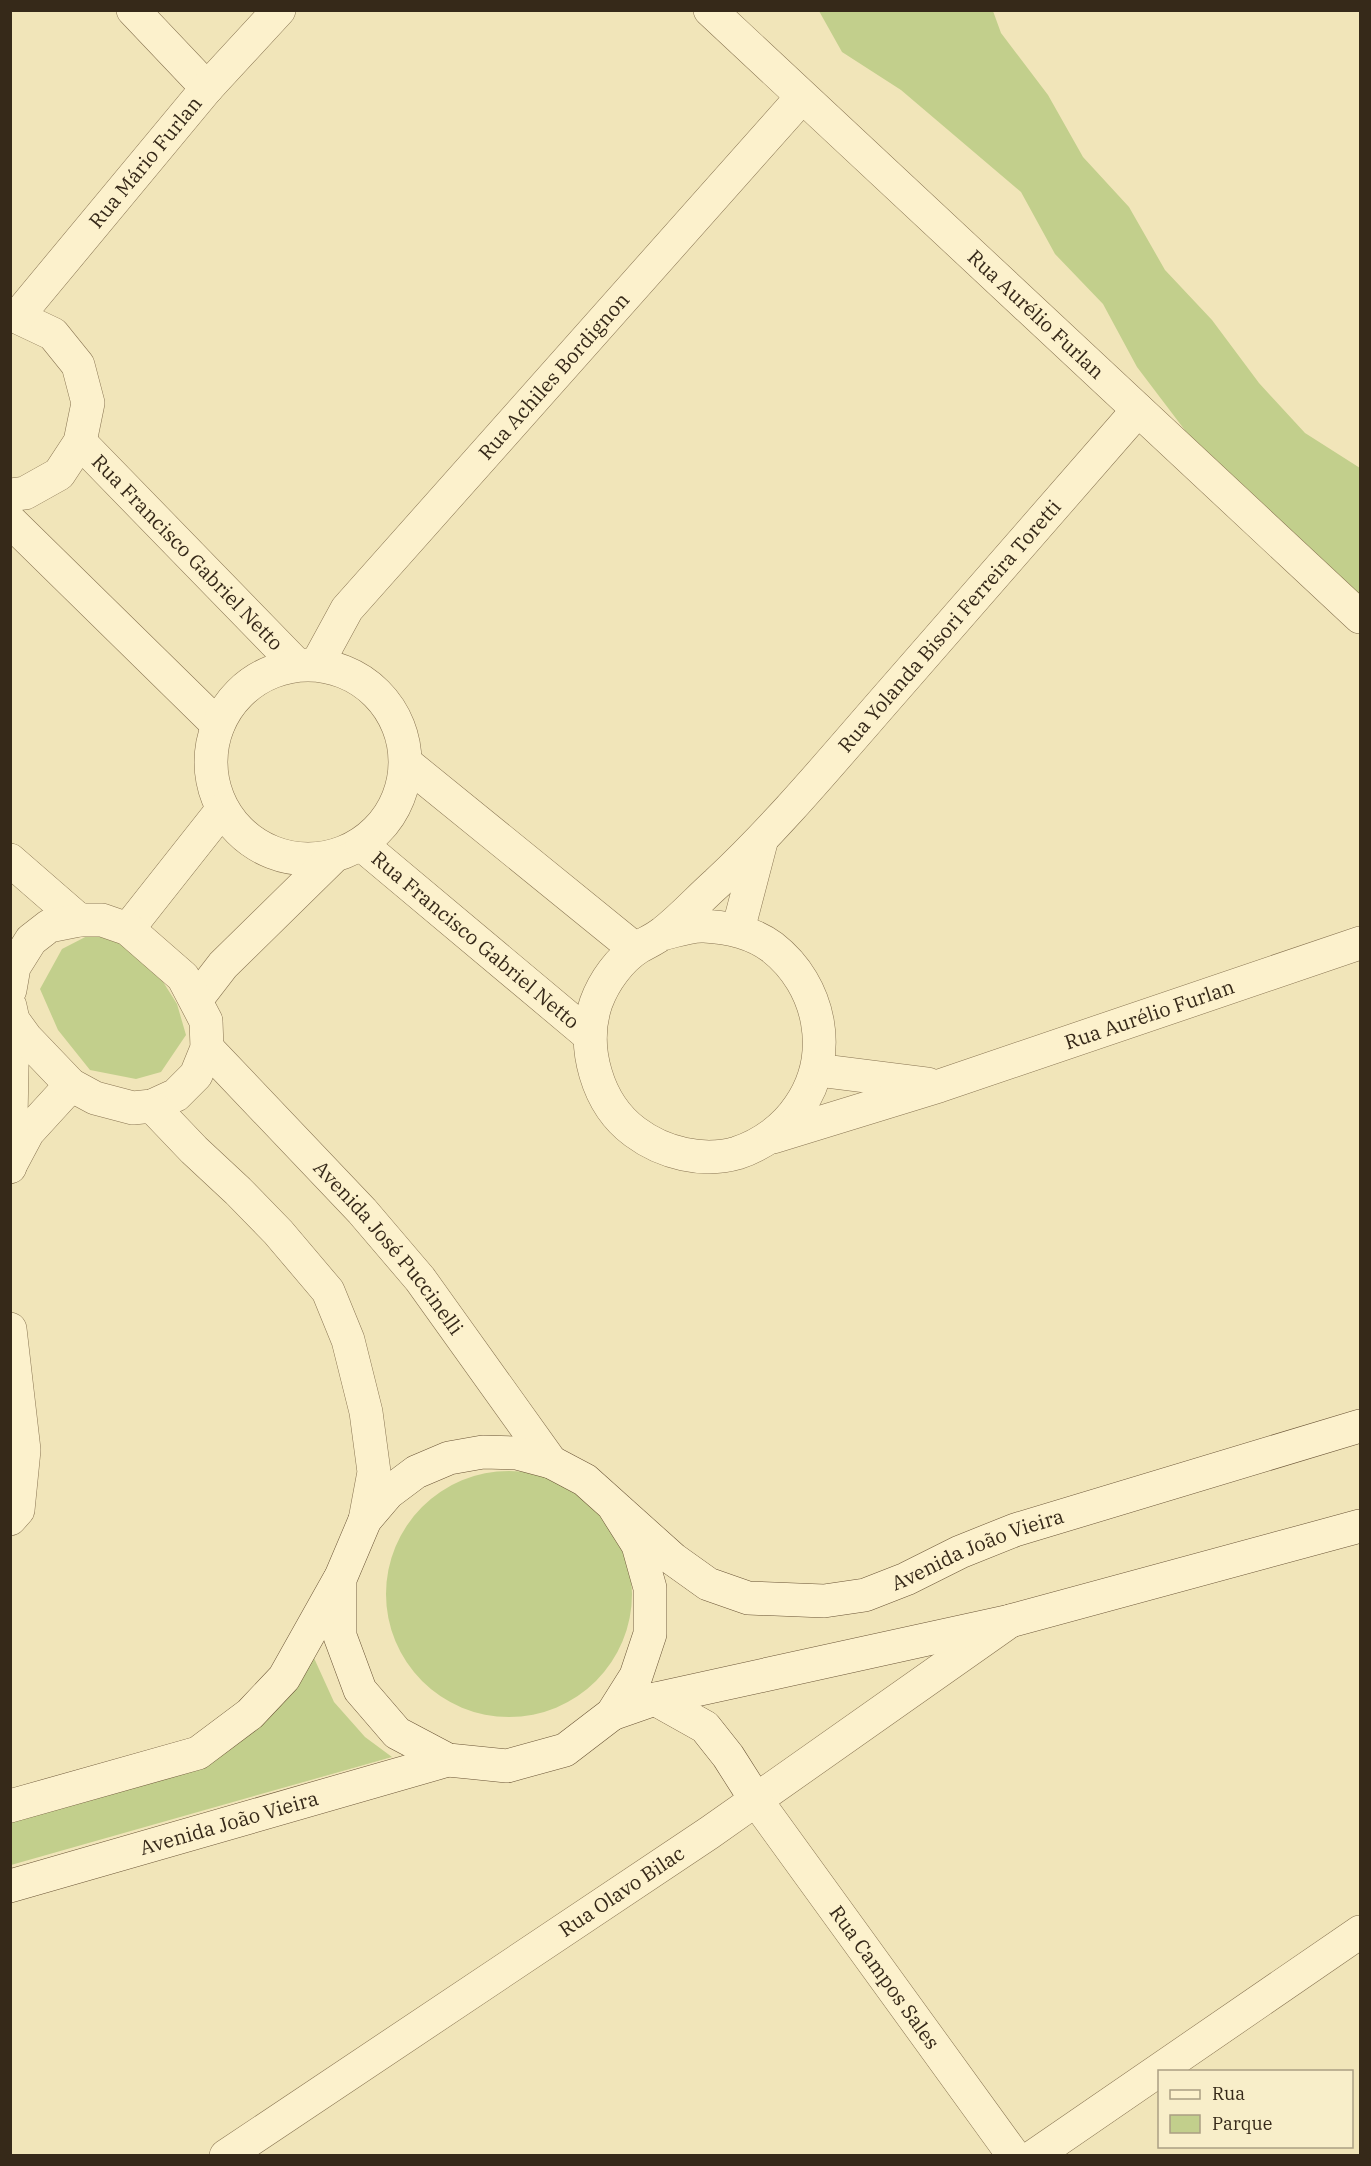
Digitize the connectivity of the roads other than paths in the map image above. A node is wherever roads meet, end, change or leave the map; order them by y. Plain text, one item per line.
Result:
1 (133, 10) edge
2 (279, 10) edge
3 (710, 10) edge
4 (207, 88) junction
5 (802, 97) junction
6 (14, 317) edge
7 (1138, 410) junction
8 (80, 442) junction
9 (10, 495) edge
10 (10, 521) edge
11 (1360, 617) edge
12 (306, 664) junction
13 (218, 725) junction
14 (406, 763) junction
15 (222, 810) junction
16 (761, 842) junction
17 (362, 845) junction
18 (331, 859) junction
19 (10, 860) edge
20 (79, 920) junction
21 (128, 929) junction
22 (738, 930) junction
23 (649, 942) junction
24 (1360, 943) edge
25 (12, 990) edge
26 (196, 1000) junction
27 (590, 1036) junction
28 (207, 1048) junction
29 (817, 1070) junction
30 (71, 1085) junction
31 (939, 1086) junction
32 (152, 1106) junction
33 (769, 1138) junction
34 (11, 1165) edge
35 (10, 1329) edge
36 (1360, 1426) edge
37 (551, 1462) junction
38 (614, 1507) junction
39 (10, 1519) edge
40 (365, 1520) junction
41 (1360, 1526) edge
42 (340, 1579) junction
43 (1010, 1621) junction
44 (655, 1699) junction
45 (612, 1714) junction
46 (448, 1760) junction
47 (756, 1800) junction
48 (10, 1806) edge
49 (10, 1886) edge
50 (1360, 1932) edge
51 (1159, 2070) edge
52 (1158, 2071) edge
53 (226, 2156) edge
54 (1014, 2156) edge
55 (1034, 2156) edge

1 - 4 street
2 - 4 street, Rua Mário Furlan
3 - 5 street, Rua Aurélio Furlan
4 - 6 street, Rua Mário Furlan
5 - 7 street, Rua Aurélio Furlan
5 - 12 street, Rua Achiles Bordignon
6 - 8 street
7 - 11 street, Rua Aurélio Furlan
7 - 16 street, Rua Yolanda Bisori Ferreira Toretti
8 - 9 street
8 - 12 street, Rua Francisco Gabriel Netto
10 - 13 street
12 - 13 street
12 - 14 street
13 - 15 street
14 - 17 street
14 - 23 street
15 - 18 street
15 - 21 street
16 - 22 street, Rua Yolanda Bisori Ferreira Toretti
16 - 23 street, Rua Yolanda Bisori Ferreira Toretti
17 - 18 street
17 - 27 street, Rua Francisco Gabriel Netto
18 - 26 street
19 - 20 street
20 - 21 street
20 - 25 street
21 - 26 street
22 - 23 street
22 - 29 street
23 - 27 street, Rua Yolanda Bisori Ferreira Toretti
24 - 31 street, Rua Aurélio Furlan
25 - 30 street
25 - 34 street
26 - 28 street
27 - 33 street, Rua Yolanda Bisori Ferreira Toretti
28 - 32 street
28 - 37 street, Avenida José Puccinelli
29 - 31 street, Rua Aurélio Furlan
29 - 33 street
30 - 32 street
30 - 34 street
31 - 33 street, Rua Aurélio Furlan
32 - 40 street
35 - 39 street
36 - 38 street, Avenida João Vieira
37 - 38 street
37 - 40 street
38 - 45 street
40 - 42 street
41 - 43 street
42 - 46 street
42 - 48 street
43 - 44 street
43 - 47 street, Rua Olavo Bilac
44 - 45 street
44 - 47 street, Rua Campos Sales
45 - 46 street
46 - 49 street, Avenida João Vieira
47 - 53 street, Rua Olavo Bilac
47 - 54 street, Rua Campos Sales
50 - 51 street
52 - 55 street

